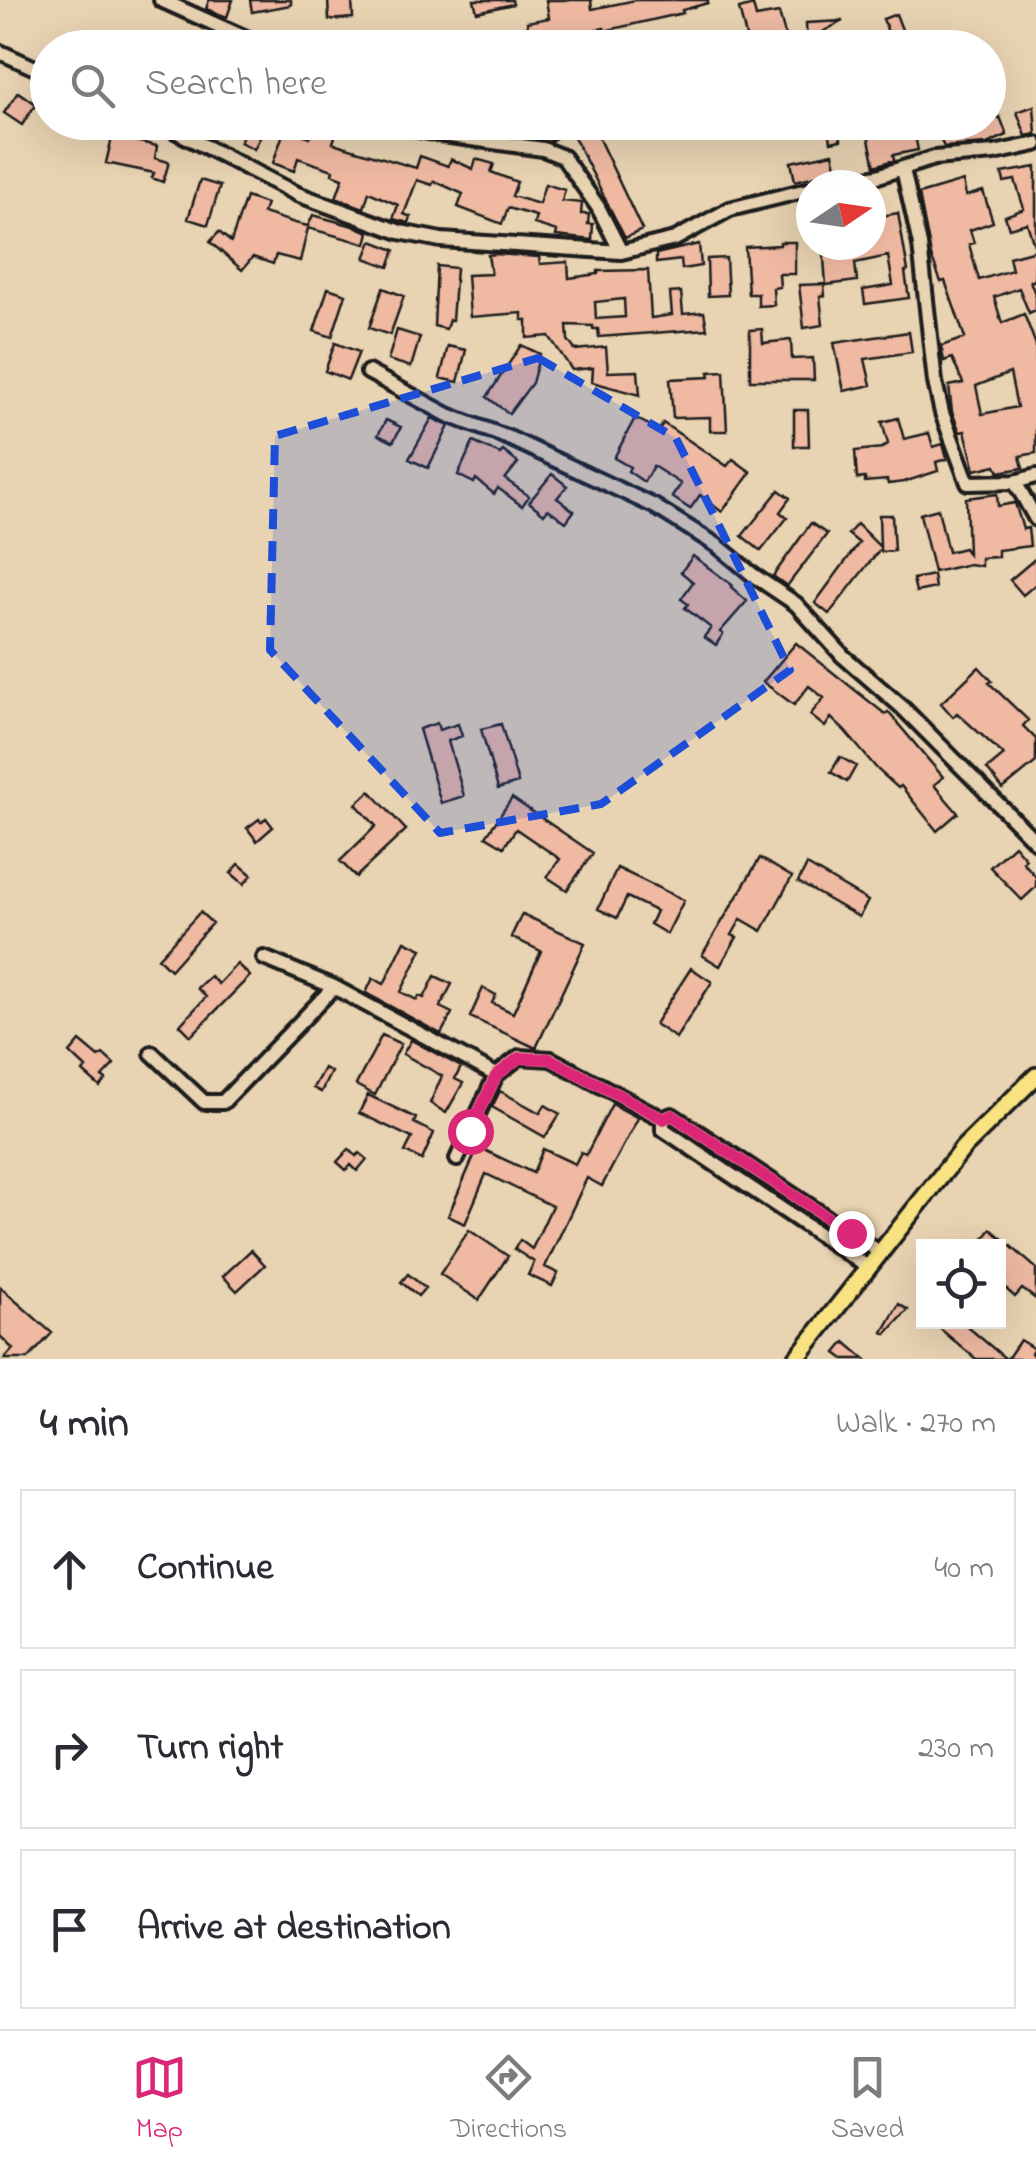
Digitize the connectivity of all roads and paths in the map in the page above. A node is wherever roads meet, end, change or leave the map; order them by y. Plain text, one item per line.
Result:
1 (162, 0) edge
2 (228, 30) edge
3 (0, 52) edge
4 (30, 66) edge
5 (193, 140) edge
6 (479, 140) edge
7 (1036, 144) edge
8 (903, 169) junction
9 (886, 172) edge
10 (796, 193) edge
11 (621, 252) junction
12 (368, 372) dead end
13 (1036, 476) edge
14 (1016, 482) junction
15 (1036, 519) edge
16 (1036, 842) edge
17 (264, 958) dead end
18 (334, 987) junction
19 (152, 1053) dead end
20 (496, 1076) junction
21 (1036, 1076) edge
22 (664, 1119) junction
23 (457, 1159) dead end
24 (881, 1253) junction
25 (869, 1268) junction
26 (796, 1359) edge

1 - 2 street
3 - 4 street
5 - 11 street
6 - 11 street
7 - 8 street
8 - 9 street
8 - 14 street
10 - 11 street
12 - 16 street
13 - 14 street
14 - 15 street
17 - 18 street
18 - 19 street
18 - 20 street
20 - 22 street
20 - 23 street
21 - 24 main road
22 - 24 street
22 - 25 street
24 - 25 main road
25 - 26 main road

